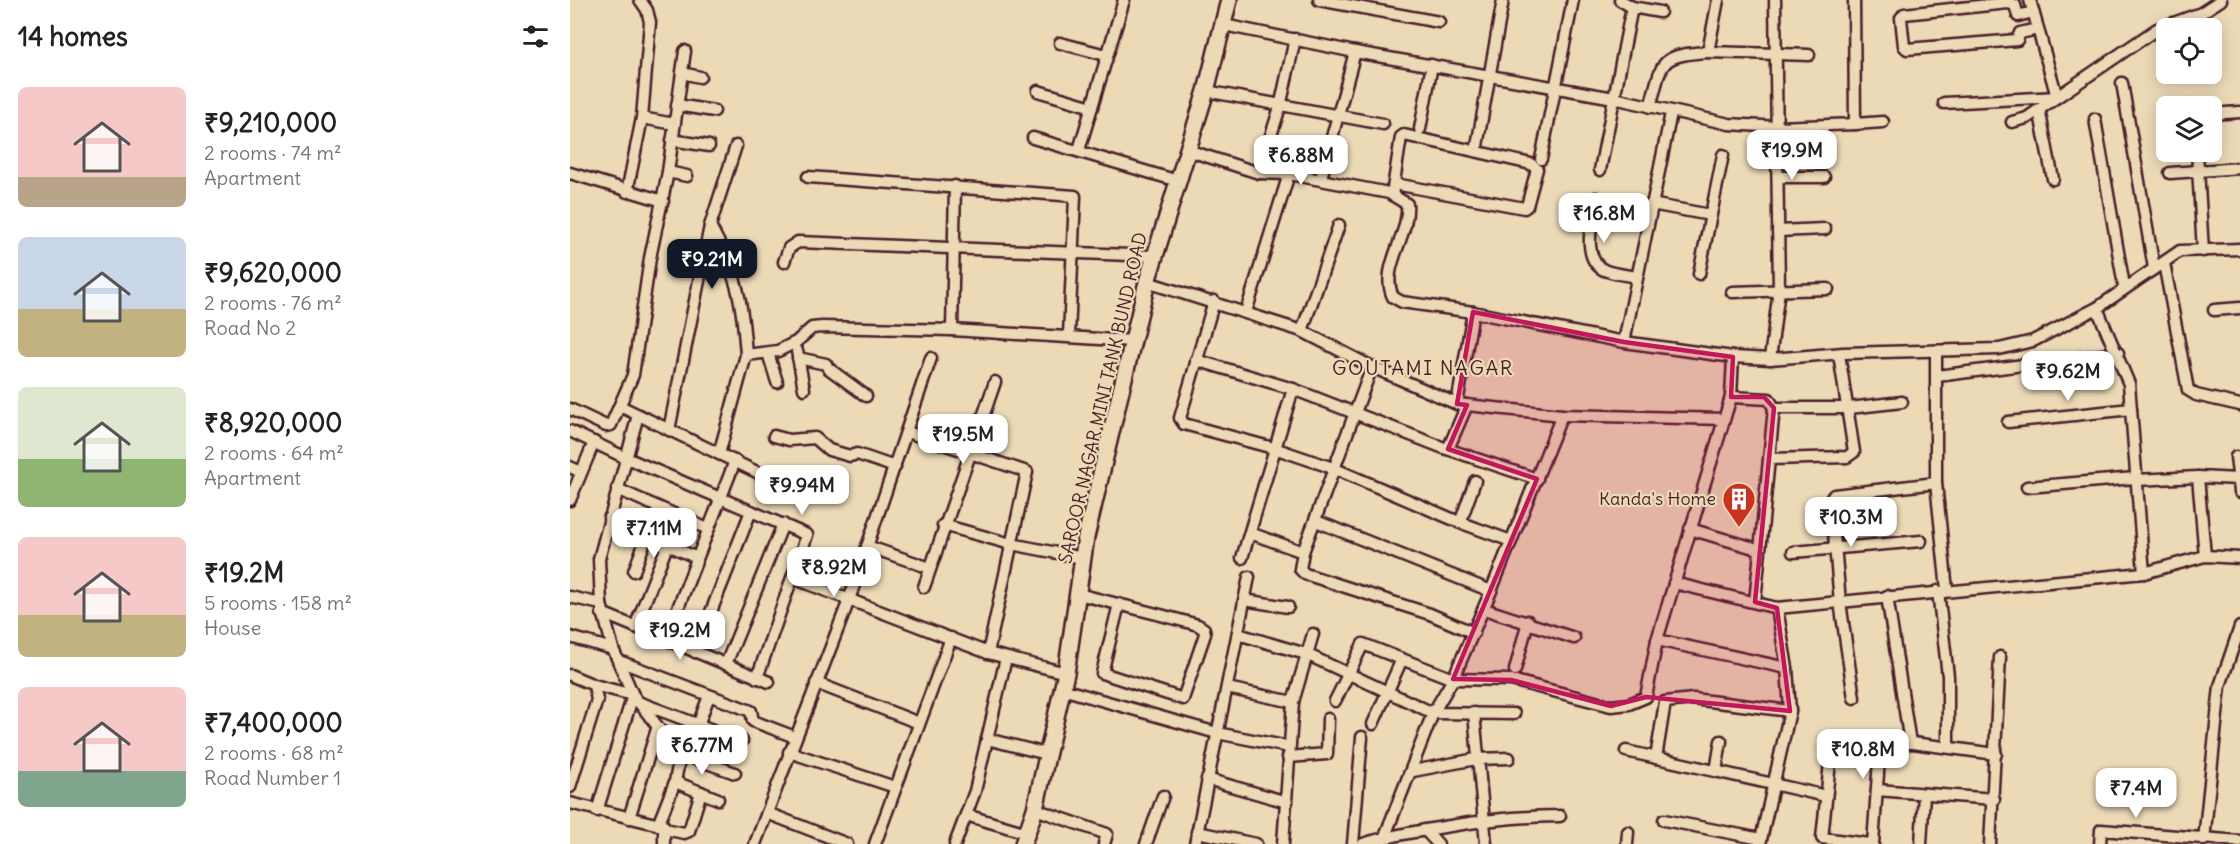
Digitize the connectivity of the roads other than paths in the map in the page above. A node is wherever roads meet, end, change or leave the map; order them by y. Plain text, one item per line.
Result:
1 (640, 0) edge
2 (1124, 0) edge
3 (1229, 0) edge
4 (1319, 0) edge
5 (1503, 0) edge
6 (1573, 0) edge
7 (1620, 0) edge
8 (1718, 0) edge
9 (1775, 0) edge
10 (1854, 0) edge
11 (2030, 0) edge
12 (2221, 0) edge
13 (1332, 1) edge
14 (1632, 7) junction
15 (1660, 12) dead end
16 (2033, 12) junction
17 (1439, 22) dead end
18 (1224, 25) junction
19 (2038, 29) junction
20 (1295, 39) junction
21 (1060, 43) dead end
22 (685, 51) dead end
23 (1355, 52) junction
24 (1708, 52) junction
25 (1809, 55) dead end
26 (1106, 56) junction
27 (1774, 56) junction
28 (1432, 65) junction
29 (682, 73) junction
30 (1490, 75) junction
31 (700, 77) dead end
32 (2122, 83) dead end
33 (1557, 90) junction
34 (1038, 91) dead end
35 (1206, 92) junction
36 (2057, 97) junction
37 (1614, 98) junction
38 (1944, 103) dead end
39 (677, 105) junction
40 (1092, 106) junction
41 (1280, 107) junction
42 (1650, 107) junction
43 (2039, 109) junction
44 (714, 111) dead end
45 (1671, 112) junction
46 (2240, 112) edge
47 (2222, 113) edge
48 (1339, 114) junction
49 (642, 118) junction
50 (2095, 119) dead end
51 (1883, 122) dead end
52 (2013, 122) dead end
53 (674, 124) junction
54 (1383, 124) dead end
55 (1856, 124) junction
56 (1778, 128) junction
57 (1420, 129) dead end
58 (1033, 138) dead end
59 (672, 141) junction
60 (709, 146) dead end
61 (736, 146) dead end
62 (1477, 146) dead end
63 (1079, 150) junction
64 (1187, 150) junction
65 (1723, 154) dead end
66 (1541, 159) dead end
67 (2198, 162) edge
68 (2240, 168) edge
69 (1600, 170) dead end
70 (2198, 171) junction
71 (570, 172) edge
72 (668, 172) junction
73 (1259, 173) junction
74 (2170, 173) dead end
75 (1289, 174) junction
76 (687, 176) dead end
77 (808, 177) dead end
78 (1778, 177) junction
79 (1824, 177) dead end
80 (1321, 178) junction
81 (2053, 179) dead end
82 (1178, 181) junction
83 (955, 186) junction
84 (627, 192) junction
85 (1401, 192) junction
86 (1596, 198) dead end
87 (663, 201) junction
88 (1650, 204) junction
89 (1710, 215) junction
90 (1339, 225) dead end
91 (710, 226) junction
92 (1825, 229) dead end
93 (1778, 231) junction
94 (954, 247) junction
95 (2240, 249) edge
96 (2203, 251) junction
97 (1072, 253) junction
98 (1155, 256) junction
99 (784, 262) dead end
100 (2159, 266) junction
101 (1699, 274) dead end
102 (1637, 277) junction
103 (1147, 282) junction
104 (2124, 286) junction
105 (1828, 289) dead end
106 (1779, 290) junction
107 (1732, 292) dead end
108 (1214, 301) junction
109 (2097, 308) junction
110 (2240, 308) edge
111 (2214, 310) dead end
112 (1246, 312) junction
113 (1473, 312) junction
114 (952, 330) junction
115 (1302, 331) junction
116 (1069, 336) junction
117 (1133, 341) junction
118 (796, 342) junction
119 (1624, 342) junction
120 (1936, 351) junction
121 (768, 353) junction
122 (2118, 353) junction
123 (1839, 354) junction
124 (746, 355) junction
125 (1733, 357) junction
126 (798, 358) junction
127 (931, 358) dead end
128 (1770, 359) junction
129 (1196, 360) junction
130 (1372, 368) junction
131 (1937, 376) junction
132 (777, 382) dead end
133 (995, 382) dead end
134 (804, 389) dead end
135 (1293, 389) junction
136 (866, 396) dead end
137 (1731, 397) junction
138 (1902, 402) dead end
139 (1462, 405) junction
140 (2240, 405) edge
141 (620, 406) junction
142 (570, 408) edge
143 (1774, 408) junction
144 (1848, 408) junction
145 (2131, 410) junction
146 (1354, 412) junction
147 (638, 415) junction
148 (1562, 415) junction
149 (1724, 419) junction
150 (2008, 422) dead end
151 (570, 430) edge
152 (669, 430) junction
153 (907, 432) junction
154 (774, 436) dead end
155 (594, 442) junction
156 (1277, 449) junction
157 (1448, 449) junction
158 (969, 452) junction
159 (719, 454) junction
160 (624, 457) junction
161 (2236, 457) dead end
162 (1771, 459) junction
163 (735, 461) junction
164 (570, 467) edge
165 (895, 467) junction
166 (1333, 468) junction
167 (581, 472) junction
168 (767, 477) dead end
169 (2198, 477) junction
170 (1537, 479) junction
171 (2135, 479) junction
172 (2238, 479) junction
173 (1475, 481) dead end
174 (1936, 483) junction
175 (2027, 487) dead end
176 (617, 489) junction
177 (2240, 492) edge
178 (720, 498) junction
179 (570, 500) edge
180 (751, 510) junction
181 (609, 518) junction
182 (1317, 521) junction
183 (1460, 523) junction
184 (783, 524) junction
185 (944, 525) junction
186 (708, 529) junction
187 (1690, 529) junction
188 (1250, 533) junction
189 (647, 536) junction
190 (1511, 541) junction
191 (1921, 541) dead end
192 (1011, 544) junction
193 (667, 546) junction
194 (867, 546) junction
195 (1754, 548) dead end
196 (1837, 549) junction
197 (1303, 552) junction
198 (1793, 552) dead end
199 (2205, 556) junction
200 (697, 558) junction
201 (1083, 558) junction
202 (1242, 558) dead end
203 (2240, 558) edge
204 (930, 568) junction
205 (634, 571) dead end
206 (2144, 573) junction
207 (1249, 577) dead end
208 (794, 578) junction
209 (1674, 583) junction
210 (924, 587) dead end
211 (1943, 590) junction
212 (1491, 591) junction
213 (1077, 594) junction
214 (1887, 596) junction
215 (570, 597) edge
216 (849, 600) junction
217 (1244, 600) junction
218 (1755, 602) junction
219 (1840, 602) junction
220 (1119, 604) junction
221 (602, 608) junction
222 (1288, 608) dead end
223 (1778, 608) junction
224 (1484, 609) junction
225 (1528, 621) junction
226 (635, 627) junction
227 (2240, 627) edge
228 (1474, 633) junction
229 (1238, 634) junction
230 (1313, 634) dead end
231 (570, 637) edge
232 (951, 638) junction
233 (1574, 638) dead end
234 (666, 639) junction
235 (1657, 640) junction
236 (613, 650) junction
237 (695, 652) junction
238 (988, 653) junction
239 (1306, 654) junction
240 (2000, 657) dead end
241 (1006, 658) junction
242 (1402, 659) junction
243 (619, 661) junction
244 (726, 664) junction
245 (1787, 668) junction
246 (1515, 670) dead end
247 (1347, 671) junction
248 (1066, 673) junction
249 (570, 675) edge
250 (757, 678) junction
251 (1453, 679) junction
252 (768, 682) dead end
253 (816, 683) junction
254 (594, 685) junction
255 (1227, 688) junction
256 (1062, 690) junction
257 (1387, 692) junction
258 (709, 696) junction
259 (1646, 697) junction
260 (1854, 698) dead end
261 (636, 699) junction
262 (1335, 700) dead end
263 (1293, 702) junction
264 (1665, 702) junction
265 (1790, 711) junction
266 (1433, 713) junction
267 (1474, 713) junction
268 (1514, 714) dead end
269 (1328, 719) dead end
270 (919, 723) junction
271 (698, 724) junction
272 (1373, 724) dead end
273 (657, 729) junction
274 (1217, 733) junction
275 (795, 737) junction
276 (1362, 737) dead end
277 (987, 739) junction
278 (742, 741) dead end
279 (1721, 741) dead end
280 (1910, 743) junction
281 (1948, 747) junction
282 (1626, 751) dead end
283 (789, 752) junction
284 (1288, 752) junction
285 (679, 753) junction
286 (1831, 753) dead end
287 (1047, 754) junction
288 (1996, 754) junction
289 (1509, 758) dead end
290 (1656, 758) junction
291 (1476, 759) junction
292 (1413, 771) junction
293 (1716, 771) junction
294 (735, 773) dead end
295 (1207, 779) junction
296 (675, 782) junction
297 (1776, 783) junction
298 (570, 787) edge
299 (895, 787) junction
300 (1877, 790) junction
301 (701, 792) junction
302 (1924, 794) junction
303 (1163, 796) dead end
304 (1826, 796) junction
305 (718, 799) dead end
306 (1994, 799) junction
307 (1287, 802) junction
308 (570, 803) edge
309 (1035, 809) junction
310 (597, 811) junction
311 (766, 813) junction
312 (966, 815) junction
313 (1560, 816) dead end
314 (629, 818) junction
315 (1483, 819) junction
316 (1664, 820) dead end
317 (662, 827) junction
318 (1425, 830) junction
319 (820, 832) junction
320 (1197, 832) junction
321 (1628, 832) dead end
322 (1385, 836) junction
323 (1025, 839) edge
324 (2204, 840) junction
325 (2240, 841) edge
326 (1761, 842) edge
327 (664, 844) edge
328 (755, 844) edge
329 (818, 844) edge
330 (847, 844) edge
331 (875, 844) edge
332 (955, 844) edge
333 (1104, 844) edge
334 (1146, 844) edge
335 (1195, 844) edge
336 (1256, 844) edge
337 (1283, 844) edge
338 (1353, 844) edge
339 (1363, 844) edge
340 (1438, 844) edge
341 (1486, 844) edge
342 (1627, 844) edge
343 (1869, 844) edge
344 (1874, 844) edge
345 (1921, 844) edge
346 (1990, 844) edge
347 (2100, 844) edge

1 - 49 street
2 - 26 street
3 - 18 main road, SAROOR NAGAR MINI TANK BUND ROAD
4 - 13 street
5 - 30 street
6 - 33 street
7 - 14 street
8 - 24 street
9 - 27 street
10 - 55 street
11 - 16 street
12 - 36 street
13 - 17 street
14 - 15 street
14 - 37 street
16 - 19 street
16 - 19 street
18 - 20 street
18 - 35 main road, SAROOR NAGAR MINI TANK BUND ROAD
19 - 36 street
20 - 23 street
20 - 41 street
21 - 26 street
22 - 29 street
23 - 28 street
23 - 48 street
24 - 27 street
24 - 42 street
25 - 27 street
26 - 40 street
27 - 56 street
28 - 30 street
28 - 57 street
29 - 31 street
29 - 39 street
30 - 33 street
30 - 62 street
32 - 100 street
33 - 37 street
33 - 66 street
34 - 40 street
35 - 41 street
35 - 64 main road, SAROOR NAGAR MINI TANK BUND ROAD
36 - 38 street
36 - 43 street
37 - 42 street
37 - 69 street
39 - 44 street
39 - 53 street
40 - 63 street
41 - 48 street
41 - 73 street
42 - 45 street
43 - 52 street
43 - 81 street
45 - 56 street
45 - 88 street
46 - 47 street
48 - 54 street
48 - 80 street
49 - 53 street
49 - 84 street
50 - 104 street
51 - 55 street
53 - 59 street
55 - 56 street
56 - 78 street
58 - 63 street
59 - 60 street
59 - 72 street
61 - 91 street
63 - 82 street
64 - 73 street
64 - 82 main road, SAROOR NAGAR MINI TANK BUND ROAD
65 - 89 street
67 - 70 street
68 - 70 street
70 - 74 street
70 - 96 street
71 - 84 street
72 - 76 street
72 - 87 street
73 - 75 street
75 - 80 street
75 - 112 street
77 - 83 street
78 - 79 street
78 - 93 street
80 - 85 street
82 - 98 main road, SAROOR NAGAR MINI TANK BUND ROAD
83 - 94 street
83 - 97 street
84 - 87 street
85 - 85 street
85 - 113 street
86 - 102 street
87 - 141 street
88 - 89 street
88 - 102 street
89 - 101 street
90 - 115 street
91 - 124 street
91 - 152 street
92 - 93 street
93 - 106 street
94 - 97 street
94 - 99 street
94 - 114 street
95 - 96 street
96 - 100 street
97 - 98 street
97 - 116 street
98 - 103 main road, SAROOR NAGAR MINI TANK BUND ROAD
100 - 104 street
100 - 140 street
102 - 119 street
103 - 108 street
103 - 117 main road, SAROOR NAGAR MINI TANK BUND ROAD
104 - 109 street
105 - 106 street
106 - 107 street
106 - 128 street
108 - 112 street
108 - 129 street
109 - 120 street
109 - 122 street
110 - 111 street
112 - 115 street
113 - 119 street
113 - 139 street
114 - 116 street
114 - 118 street
115 - 130 street
116 - 117 street
117 - 201 main road, SAROOR NAGAR MINI TANK BUND ROAD
118 - 121 street
118 - 126 street
119 - 125 street
120 - 123 street
120 - 131 street
121 - 124 street
121 - 132 street
122 - 131 street
122 - 145 street
123 - 128 street
123 - 144 street
124 - 159 street
125 - 128 street
125 - 137 street
126 - 134 street
126 - 136 street
127 - 153 street
129 - 135 street
129 - 156 street
130 - 139 street
130 - 146 street
131 - 174 street
133 - 158 street
135 - 146 street
135 - 156 street
137 - 143 street
137 - 149 street
138 - 144 street
139 - 148 street
139 - 157 street
141 - 142 street
141 - 147 street
143 - 144 street
143 - 162 street
144 - 162 street
145 - 150 street
145 - 171 street
146 - 157 street
146 - 166 street
147 - 152 street
147 - 160 street
148 - 149 street
148 - 170 street
149 - 187 street
151 - 155 street
152 - 159 street
153 - 158 street
153 - 165 street
154 - 165 street
155 - 160 street
155 - 167 street
156 - 166 street
156 - 188 street
157 - 170 street
158 - 185 street
158 - 192 street
159 - 163 street
160 - 176 street
160 - 178 street
161 - 172 street
162 - 218 street
163 - 168 street
163 - 178 street
164 - 167 street
165 - 194 street
166 - 182 street
166 - 183 street
167 - 179 street
169 - 171 street
169 - 172 street
169 - 199 street
170 - 190 street
171 - 175 street
171 - 206 street
172 - 177 street
173 - 183 street
174 - 196 street
174 - 211 street
176 - 181 street
176 - 186 street
178 - 180 street
178 - 186 street
180 - 184 street
180 - 237 street
181 - 189 street
181 - 221 street
182 - 197 street
182 - 212 street
183 - 190 street
184 - 208 street
184 - 244 street
185 - 192 street
185 - 204 street
186 - 200 street
187 - 195 street
187 - 209 street
188 - 197 street
188 - 202 street
189 - 193 street
189 - 205 street
190 - 212 street
191 - 196 street
192 - 201 street
192 - 238 street
193 - 200 street
193 - 226 street
194 - 204 street
194 - 216 street
196 - 198 street
196 - 219 street
197 - 228 street
199 - 203 street
199 - 206 street
200 - 234 street
201 - 213 main road, SAROOR NAGAR MINI TANK BUND ROAD
204 - 210 street
206 - 211 street
207 - 217 street
208 - 216 street
208 - 250 street
209 - 218 street
209 - 235 street
211 - 214 street
211 - 281 street
212 - 224 street
213 - 220 street
213 - 248 main road, SAROOR NAGAR MINI TANK BUND ROAD
214 - 219 street
214 - 280 street
215 - 221 street
216 - 232 street
216 - 253 street
217 - 222 street
217 - 229 street
218 - 223 street
219 - 223 street
219 - 260 street
220 - 220 street
221 - 226 street
221 - 236 street
223 - 245 street
224 - 225 street
224 - 228 street
225 - 233 street
225 - 246 street
226 - 234 street
227 - 324 street
228 - 251 street
229 - 239 street
229 - 255 street
230 - 239 street
231 - 236 street
232 - 238 street
232 - 270 street
234 - 237 street
235 - 245 street
235 - 259 street
236 - 243 street
237 - 244 street
238 - 241 street
239 - 247 street
239 - 263 street
240 - 288 street
241 - 248 street
241 - 277 street
242 - 247 street
242 - 251 street
242 - 257 street
243 - 258 street
243 - 261 street
244 - 250 street
245 - 265 street
247 - 257 street
247 - 262 street
248 - 256 main road, SAROOR NAGAR MINI TANK BUND ROAD
249 - 254 street
250 - 252 street
251 - 259 street
251 - 266 street
253 - 270 street
253 - 275 street
254 - 261 street
254 - 298 street
255 - 263 street
255 - 274 street
256 - 274 street
256 - 287 main road, SAROOR NAGAR MINI TANK BUND ROAD
257 - 266 street
257 - 272 street
258 - 271 street
258 - 275 street
259 - 264 street
261 - 271 street
261 - 273 street
261 - 310 street
263 - 284 street
264 - 265 street
264 - 290 street
265 - 297 street
266 - 267 street
266 - 292 street
267 - 268 street
267 - 291 street
269 - 284 street
270 - 299 street
271 - 278 street
273 - 285 street
273 - 314 street
274 - 284 street
274 - 295 street
275 - 283 street
276 - 338 street
277 - 287 street
277 - 312 street
279 - 293 street
280 - 281 street
280 - 300 street
281 - 288 street
282 - 290 street
283 - 299 street
283 - 311 street
284 - 307 street
285 - 294 street
285 - 296 street
286 - 304 street
287 - 309 main road, SAROOR NAGAR MINI TANK BUND ROAD
288 - 306 street
289 - 291 street
290 - 293 street
291 - 292 street
291 - 315 street
292 - 322 street
293 - 297 street
295 - 307 street
295 - 320 street
296 - 301 street
296 - 317 street
297 - 304 street
297 - 326 street
299 - 331 street
300 - 302 street
300 - 344 street
301 - 305 street
301 - 317 street
302 - 306 street
302 - 345 street
303 - 334 street
304 - 343 street
306 - 346 street
307 - 337 street
308 - 310 street
309 - 323 main road, SAROOR NAGAR MINI TANK BUND ROAD
309 - 333 street
310 - 314 street
311 - 319 street
311 - 328 street
312 - 323 street
312 - 332 street
313 - 315 street
314 - 317 street
315 - 318 street
315 - 341 street
316 - 326 street
317 - 327 street
318 - 322 street
318 - 340 street
319 - 329 street
319 - 330 street
320 - 335 street
320 - 336 street
321 - 342 street
322 - 339 street
324 - 325 street
324 - 347 street

